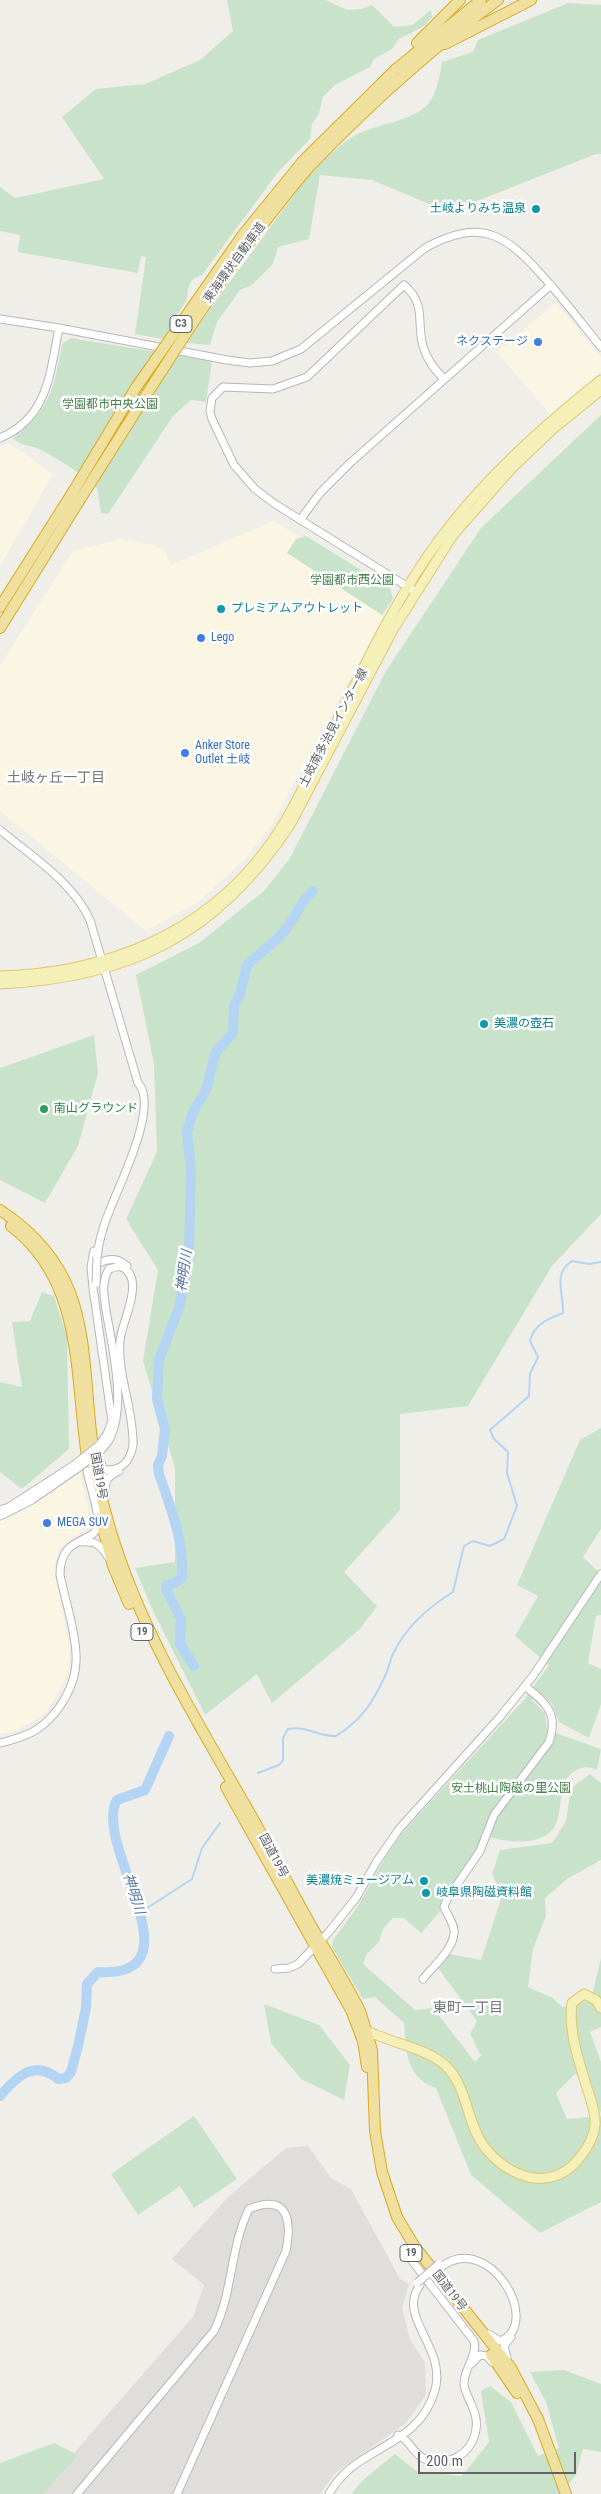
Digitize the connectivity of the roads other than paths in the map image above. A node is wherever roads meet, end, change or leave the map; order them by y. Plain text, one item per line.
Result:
1 (460, 0) edge
2 (481, 0) edge
3 (498, 0) edge
4 (531, 0) edge
5 (431, 50) junction
6 (330, 131) junction
7 (306, 164) junction
8 (551, 286) junction
9 (0, 319) edge
10 (58, 328) junction
11 (601, 347) edge
12 (444, 379) junction
13 (601, 380) edge
14 (601, 390) edge
15 (0, 438) edge
16 (75, 498) junction
17 (300, 520) junction
18 (412, 590) junction
19 (0, 607) edge
20 (0, 628) edge
21 (0, 830) edge
22 (103, 966) junction
23 (0, 976) edge
24 (0, 984) edge
25 (138, 1083) junction
26 (0, 1205) edge
27 (0, 1210) edge
28 (0, 1217) edge
29 (31, 1232) junction
30 (98, 1260) junction
31 (85, 1368) junction
32 (116, 1416) junction
33 (99, 1448) junction
34 (80, 1467) junction
35 (0, 1510) edge
36 (0, 1516) edge
37 (78, 1542) junction
38 (118, 1556) junction
39 (114, 1566) junction
40 (601, 1574) edge
41 (525, 1686) junction
42 (0, 1743) edge
43 (318, 1944) junction
44 (275, 1969) dead end
45 (423, 1978) dead end
46 (352, 1993) junction
47 (601, 2008) edge
48 (363, 2028) junction
49 (384, 2040) junction
50 (372, 2050) junction
51 (409, 2250) junction
52 (440, 2265) junction
53 (451, 2294) junction
54 (511, 2368) junction
55 (518, 2394) junction
56 (400, 2437) junction
57 (545, 2448) junction
58 (77, 2494) edge
59 (177, 2494) edge
60 (329, 2494) edge
61 (559, 2494) edge
62 (566, 2494) edge

1 - 6 highway
2 - 6 highway, 東海環状自動車道 / C3
3 - 5 highway, 東海環状自動車道 / C3
4 - 5 highway
5 - 7 highway, 東海環状自動車道 / C3
6 - 7 highway, 東海環状自動車道 / C3
7 - 16 highway, 東海環状自動車道 / C3, bridge
8 - 10 street
8 - 11 street
8 - 12 street
9 - 10 street
10 - 15 street
12 - 17 street
12 - 17 street
13 - 18 main road, 土岐南多治見インター線
14 - 18 main road, 土岐南多治見インター線
16 - 19 highway, 東海環状自動車道 / C3
16 - 20 highway, 東海環状自動車道 / C3
17 - 18 street
18 - 22 main road, 土岐南多治見インター線
21 - 22 street
22 - 23 main road, 土岐南多治見インター線
22 - 24 main road, 土岐南多治見インター線
22 - 25 street
25 - 30 street
25 - 33 street
26 - 29 highway, 19
27 - 29 highway, 国道19号 / 19
28 - 34 highway, 国道19号 / 19
29 - 31 highway, 国道19号 / 19
30 - 32 street, bridge
30 - 38 street
31 - 32 street
31 - 38 highway, 国道19号 / 19
32 - 33 street
33 - 34 street, bridge
34 - 35 street
34 - 36 street
34 - 37 street
34 - 39 highway, 国道19号 / 19
37 - 39 street
37 - 42 street
38 - 43 highway, 国道19号 / 19
39 - 43 highway, 国道19号 / 19
40 - 41 street
41 - 43 street
41 - 45 street
43 - 44 street
43 - 46 highway, 国道19号 / 19
43 - 48 highway, 国道19号 / 19
46 - 48 highway, 国道19号 / 19
46 - 49 main road
47 - 49 main road
48 - 49 main road
48 - 50 highway, 国道19号 / 19
48 - 51 highway, 国道19号 / 19
49 - 50 main road
50 - 53 highway, 国道19号 / 19
51 - 55 highway, 国道19号 / 19
51 - 56 street
52 - 53 street
52 - 54 street
52 - 56 street, bridge
53 - 54 highway, 国道19号 / 19
54 - 57 highway, 国道19号 / 19
55 - 56 street
55 - 57 highway, 国道19号 / 19
56 - 60 street
57 - 61 highway, 国道19号 / 19
57 - 62 highway, 国道19号 / 19
58 - 59 street

